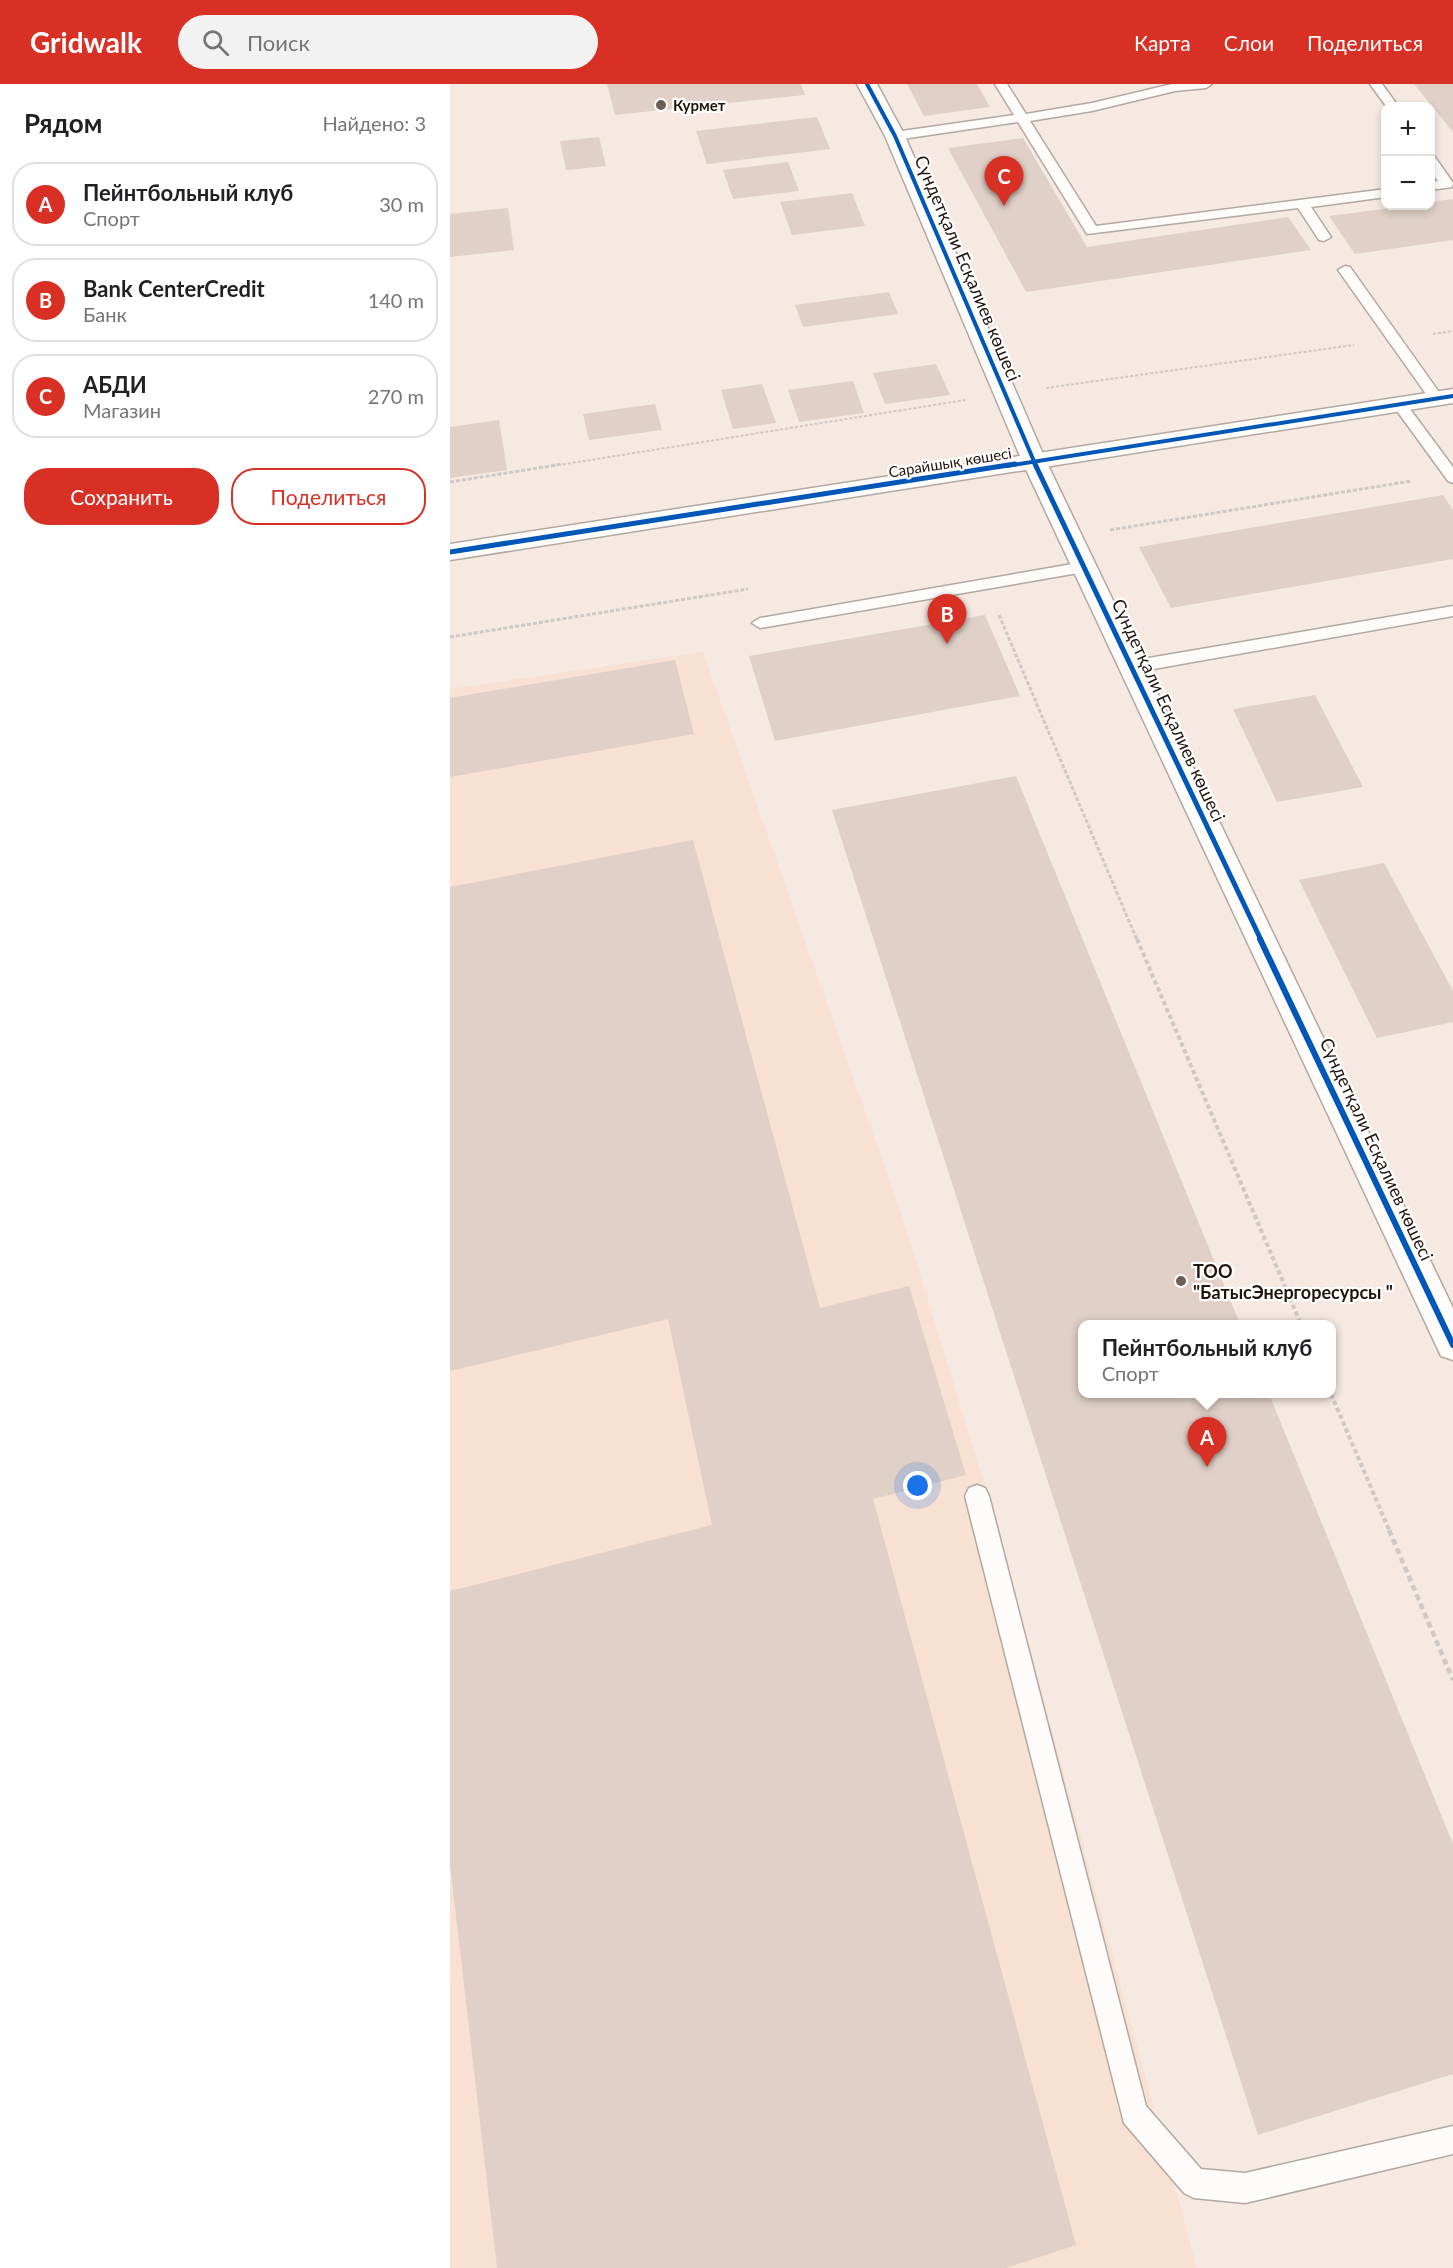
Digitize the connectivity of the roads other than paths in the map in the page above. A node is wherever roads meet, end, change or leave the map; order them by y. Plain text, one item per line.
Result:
1 (867, 84) edge
2 (1001, 84) edge
3 (1206, 84) edge
4 (1376, 84) edge
5 (1389, 102) edge
6 (1022, 118) junction
7 (894, 136) junction
8 (1435, 166) edge
9 (1435, 186) edge
10 (1381, 194) edge
11 (1345, 270) dead end
12 (1444, 397) edge
13 (1399, 404) junction
14 (1034, 461) junction
15 (1453, 478) edge
16 (450, 552) edge
17 (1084, 567) junction
18 (1453, 611) edge
19 (760, 624) dead end
20 (1131, 667) junction
21 (1453, 1345) edge
22 (977, 1496) dead end
23 (1453, 2140) edge

1 - 7 street, Сүндетқали Есқалиев көшесі
2 - 6 lane
3 - 6 lane
4 - 5 lane
6 - 7 lane
6 - 10 lane
7 - 14 street, Сүндетқали Есқалиев көшесі
8 - 9 lane
11 - 12 lane
12 - 13 street, Сарайшық көшесі
13 - 14 street, Сарайшық көшесі
13 - 15 lane
14 - 16 street, Сарайшық көшесі
14 - 17 street, Сүндетқали Есқалиев көшесі
17 - 19 lane
17 - 20 street, Сүндетқали Есқалиев көшесі
18 - 20 lane
20 - 21 street, Сүндетқали Есқалиев көшесі
22 - 23 lane

